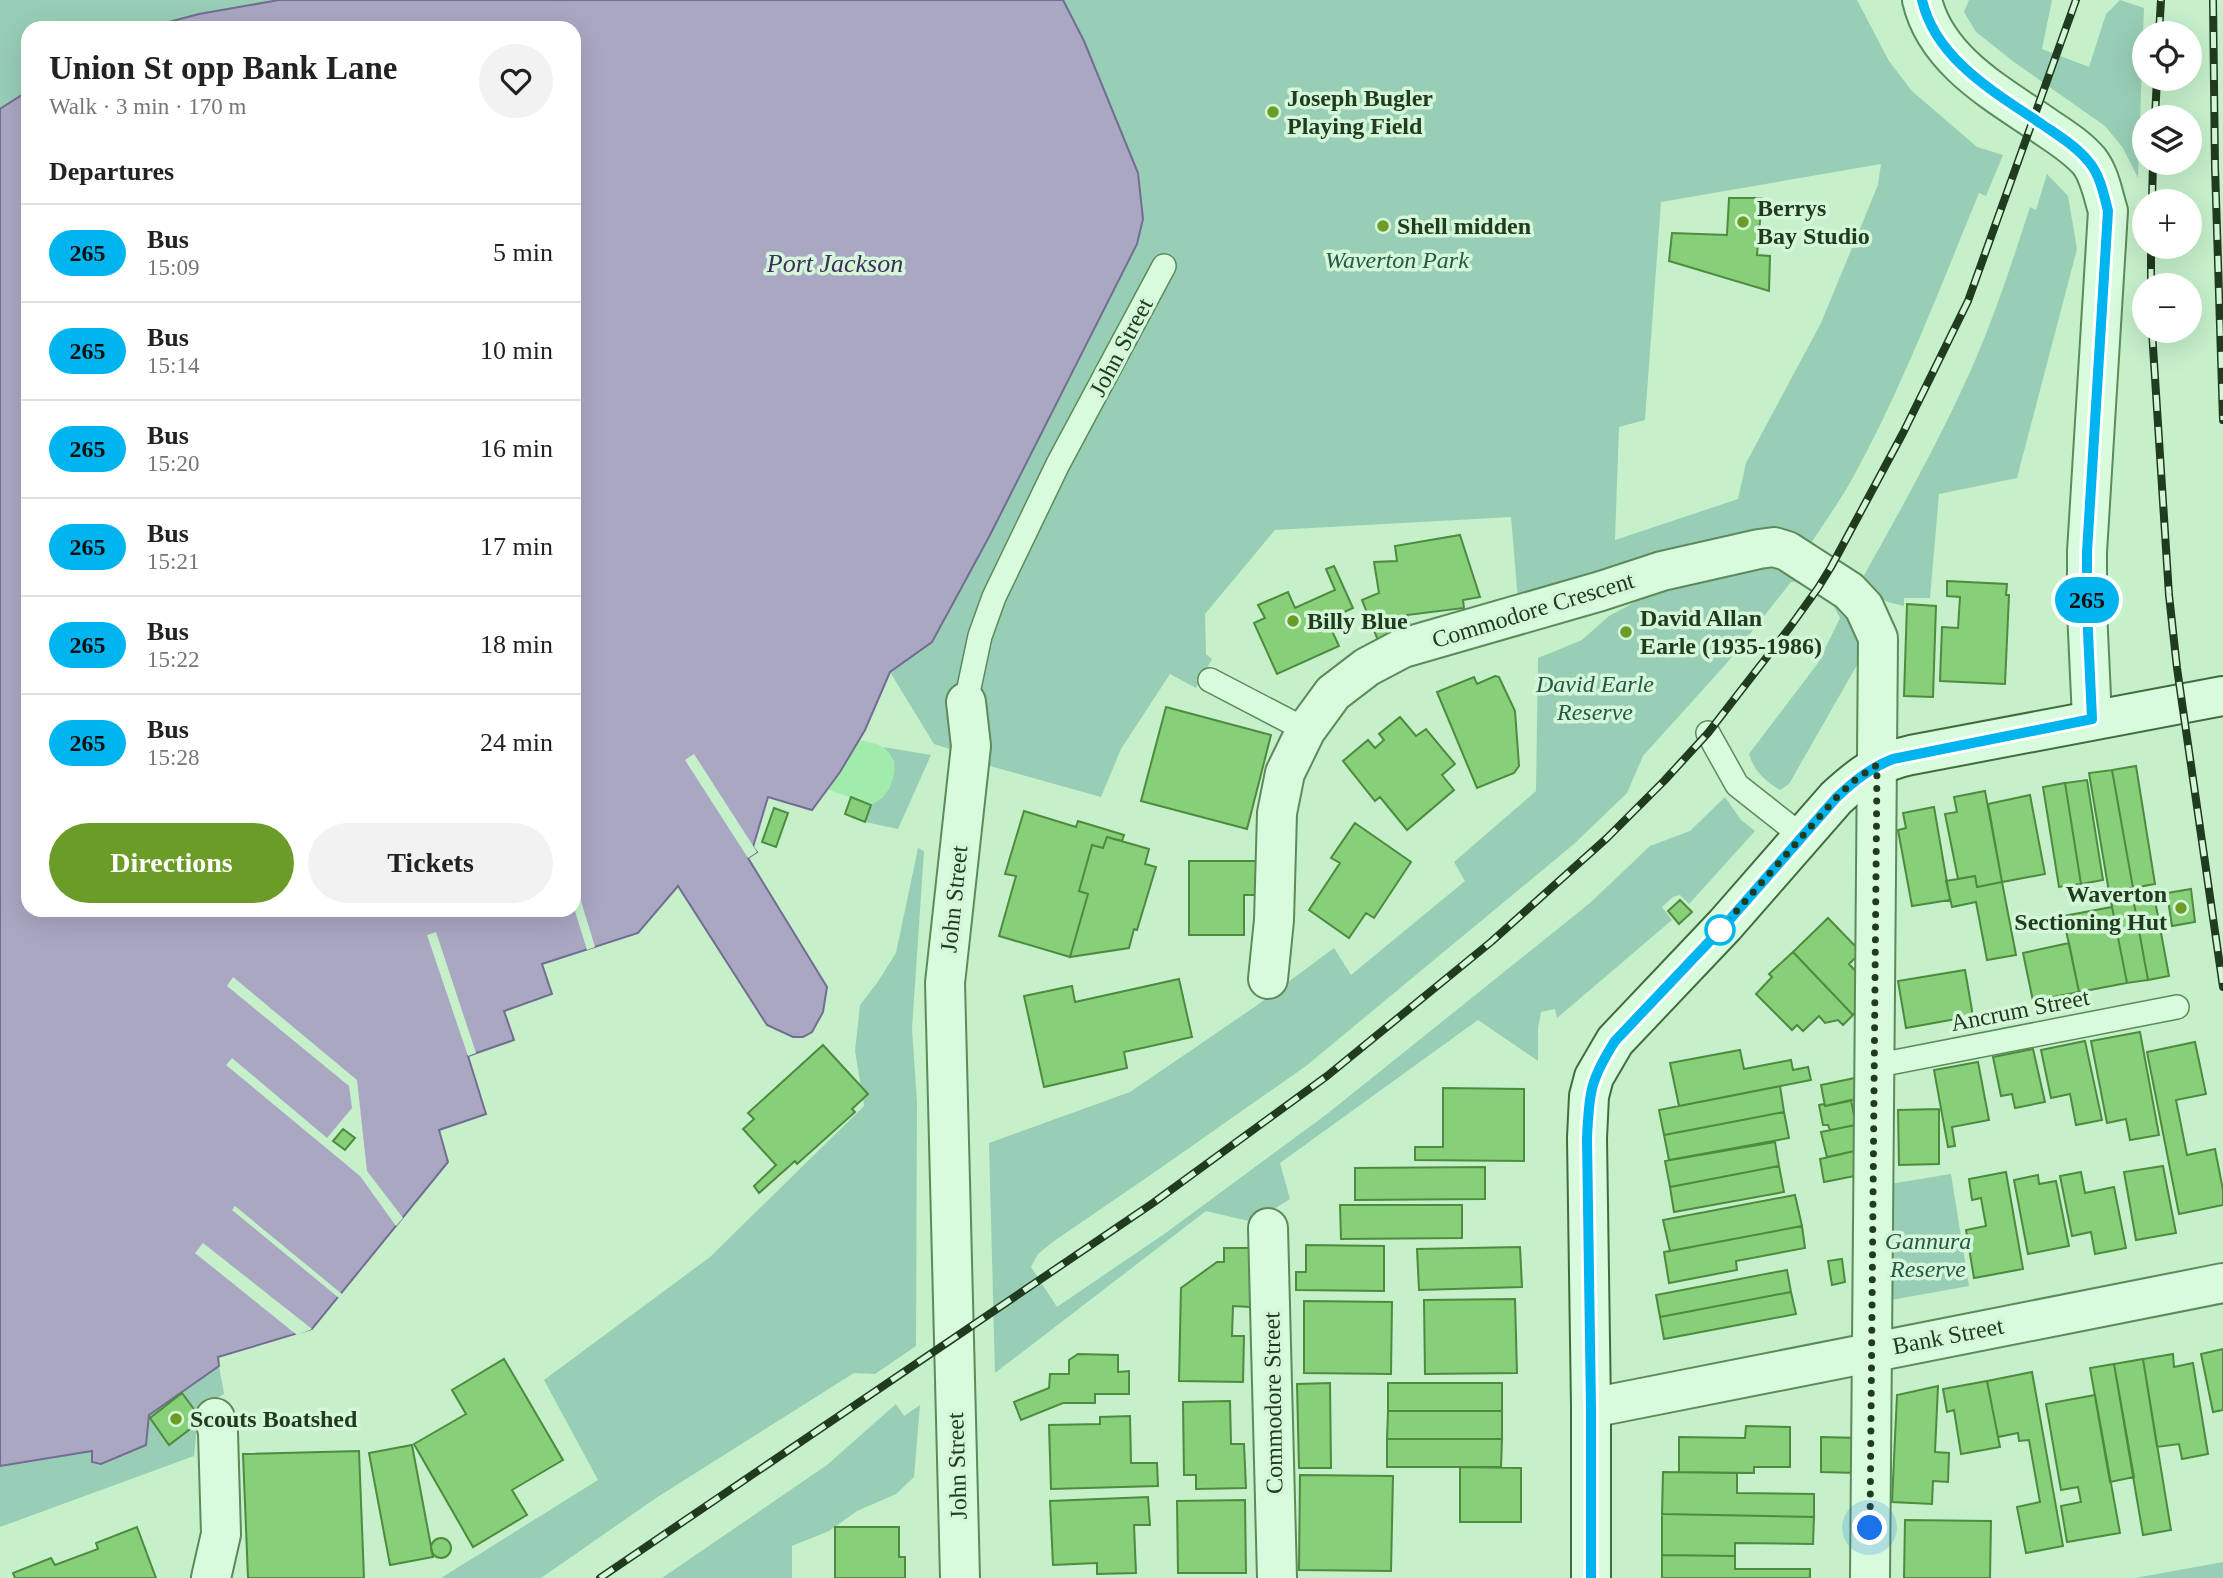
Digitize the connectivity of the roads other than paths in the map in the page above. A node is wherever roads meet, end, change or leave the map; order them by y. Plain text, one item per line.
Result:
1 (1922, 0) edge
2 (1164, 267) dead end
3 (1209, 680) dead end
4 (2223, 695) edge
5 (966, 702) joint
6 (2092, 719) junction
7 (1306, 730) junction
8 (1708, 733) dead end
9 (1877, 765) junction
10 (1802, 837) junction
11 (1268, 979) dead end
12 (2177, 1007) dead end
13 (1874, 1066) junction
14 (1268, 1228) dead end
15 (2223, 1283) edge
16 (1872, 1351) junction
17 (1591, 1408) junction
18 (215, 1418) dead end
19 (211, 1578) edge
20 (960, 1578) edge
21 (1277, 1578) edge
22 (1591, 1578) edge
23 (1870, 1578) edge

1 - 6 street
2 - 5 lane, John Street
3 - 7 lane
4 - 6 street
5 - 20 street, John Street
6 - 9 street
7 - 9 street, Commodore Crescent
7 - 11 street, Commodore Crescent
8 - 10 lane
9 - 10 street
9 - 13 street, Commodore Crescent
10 - 17 street
12 - 13 lane, Ancrum Street
13 - 16 street, Commodore Crescent
14 - 21 street, Commodore Street
15 - 16 street, Bank Street
16 - 17 street, Bank Street
16 - 23 street, Commodore Crescent
17 - 22 street
18 - 19 street

